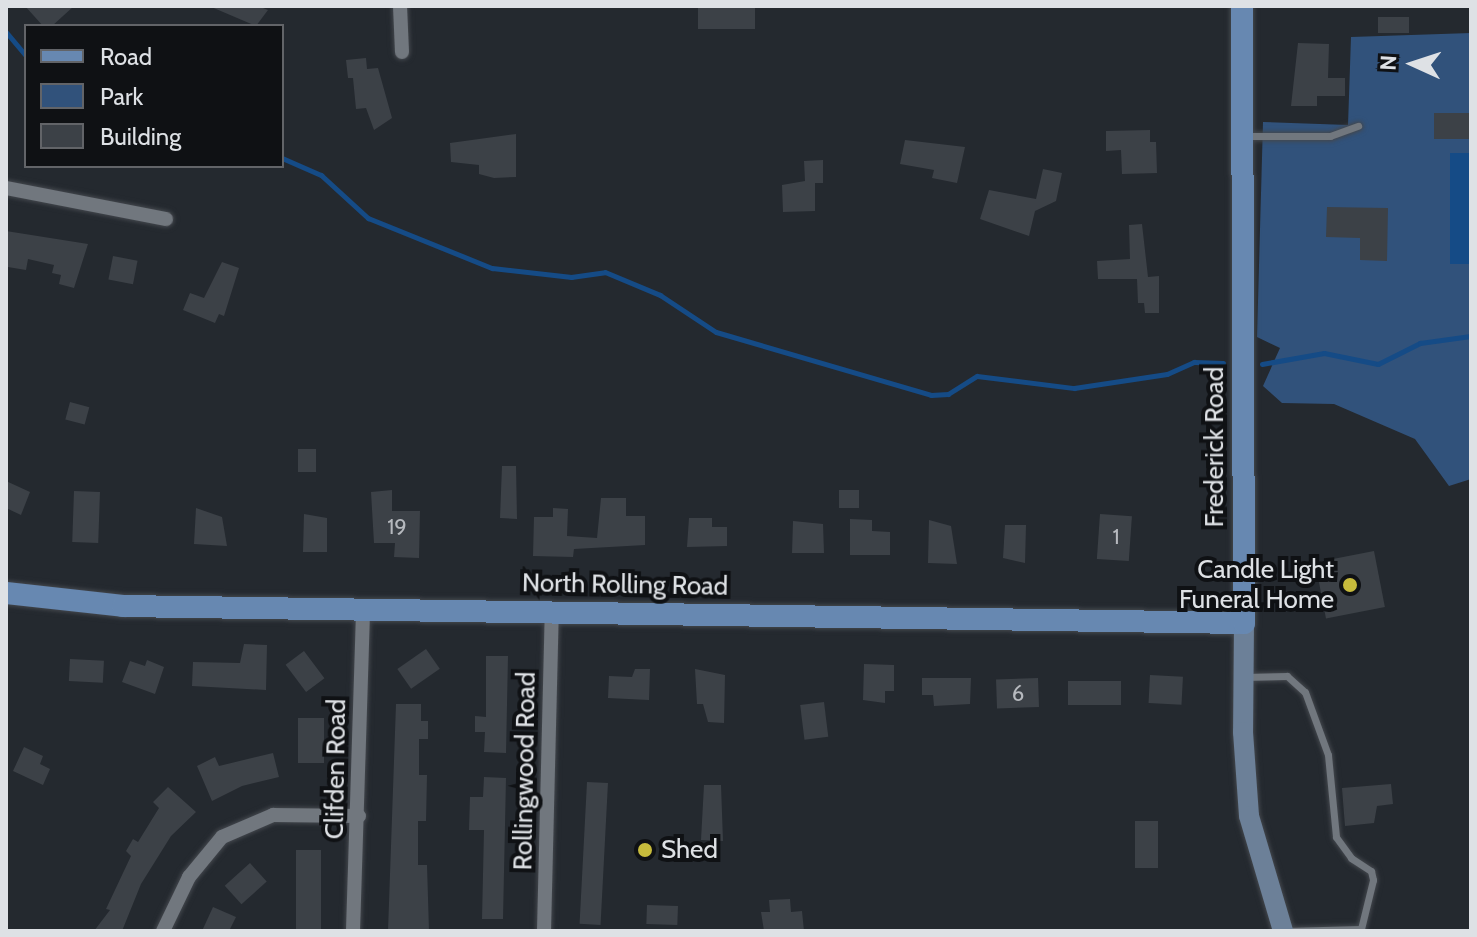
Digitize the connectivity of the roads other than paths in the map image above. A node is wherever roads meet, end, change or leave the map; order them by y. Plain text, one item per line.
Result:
1 (400, 6) edge
2 (1242, 6) edge
3 (402, 52) dead end
4 (1358, 126) dead end
5 (1243, 136) junction
6 (6, 188) edge
7 (166, 219) dead end
8 (6, 593) edge
9 (363, 608) junction
10 (552, 612) junction
11 (1244, 623) junction
12 (1243, 677) junction
13 (359, 816) junction
14 (163, 931) edge
15 (353, 931) edge
16 (544, 931) edge
17 (1283, 931) edge

1 - 3 street
2 - 5 main road, Frederick Road
4 - 5 lane
5 - 11 main road, Frederick Road
6 - 7 street
8 - 9 main road, North Rolling Road
9 - 10 main road, North Rolling Road
9 - 13 street, Clifden Road
10 - 11 main road, North Rolling Road
10 - 16 street, Rollingwood Road
11 - 12 main road, Frederick Road
12 - 17 main road, Frederick Road
12 - 17 lane
13 - 14 street
13 - 15 street, Clifden Road

